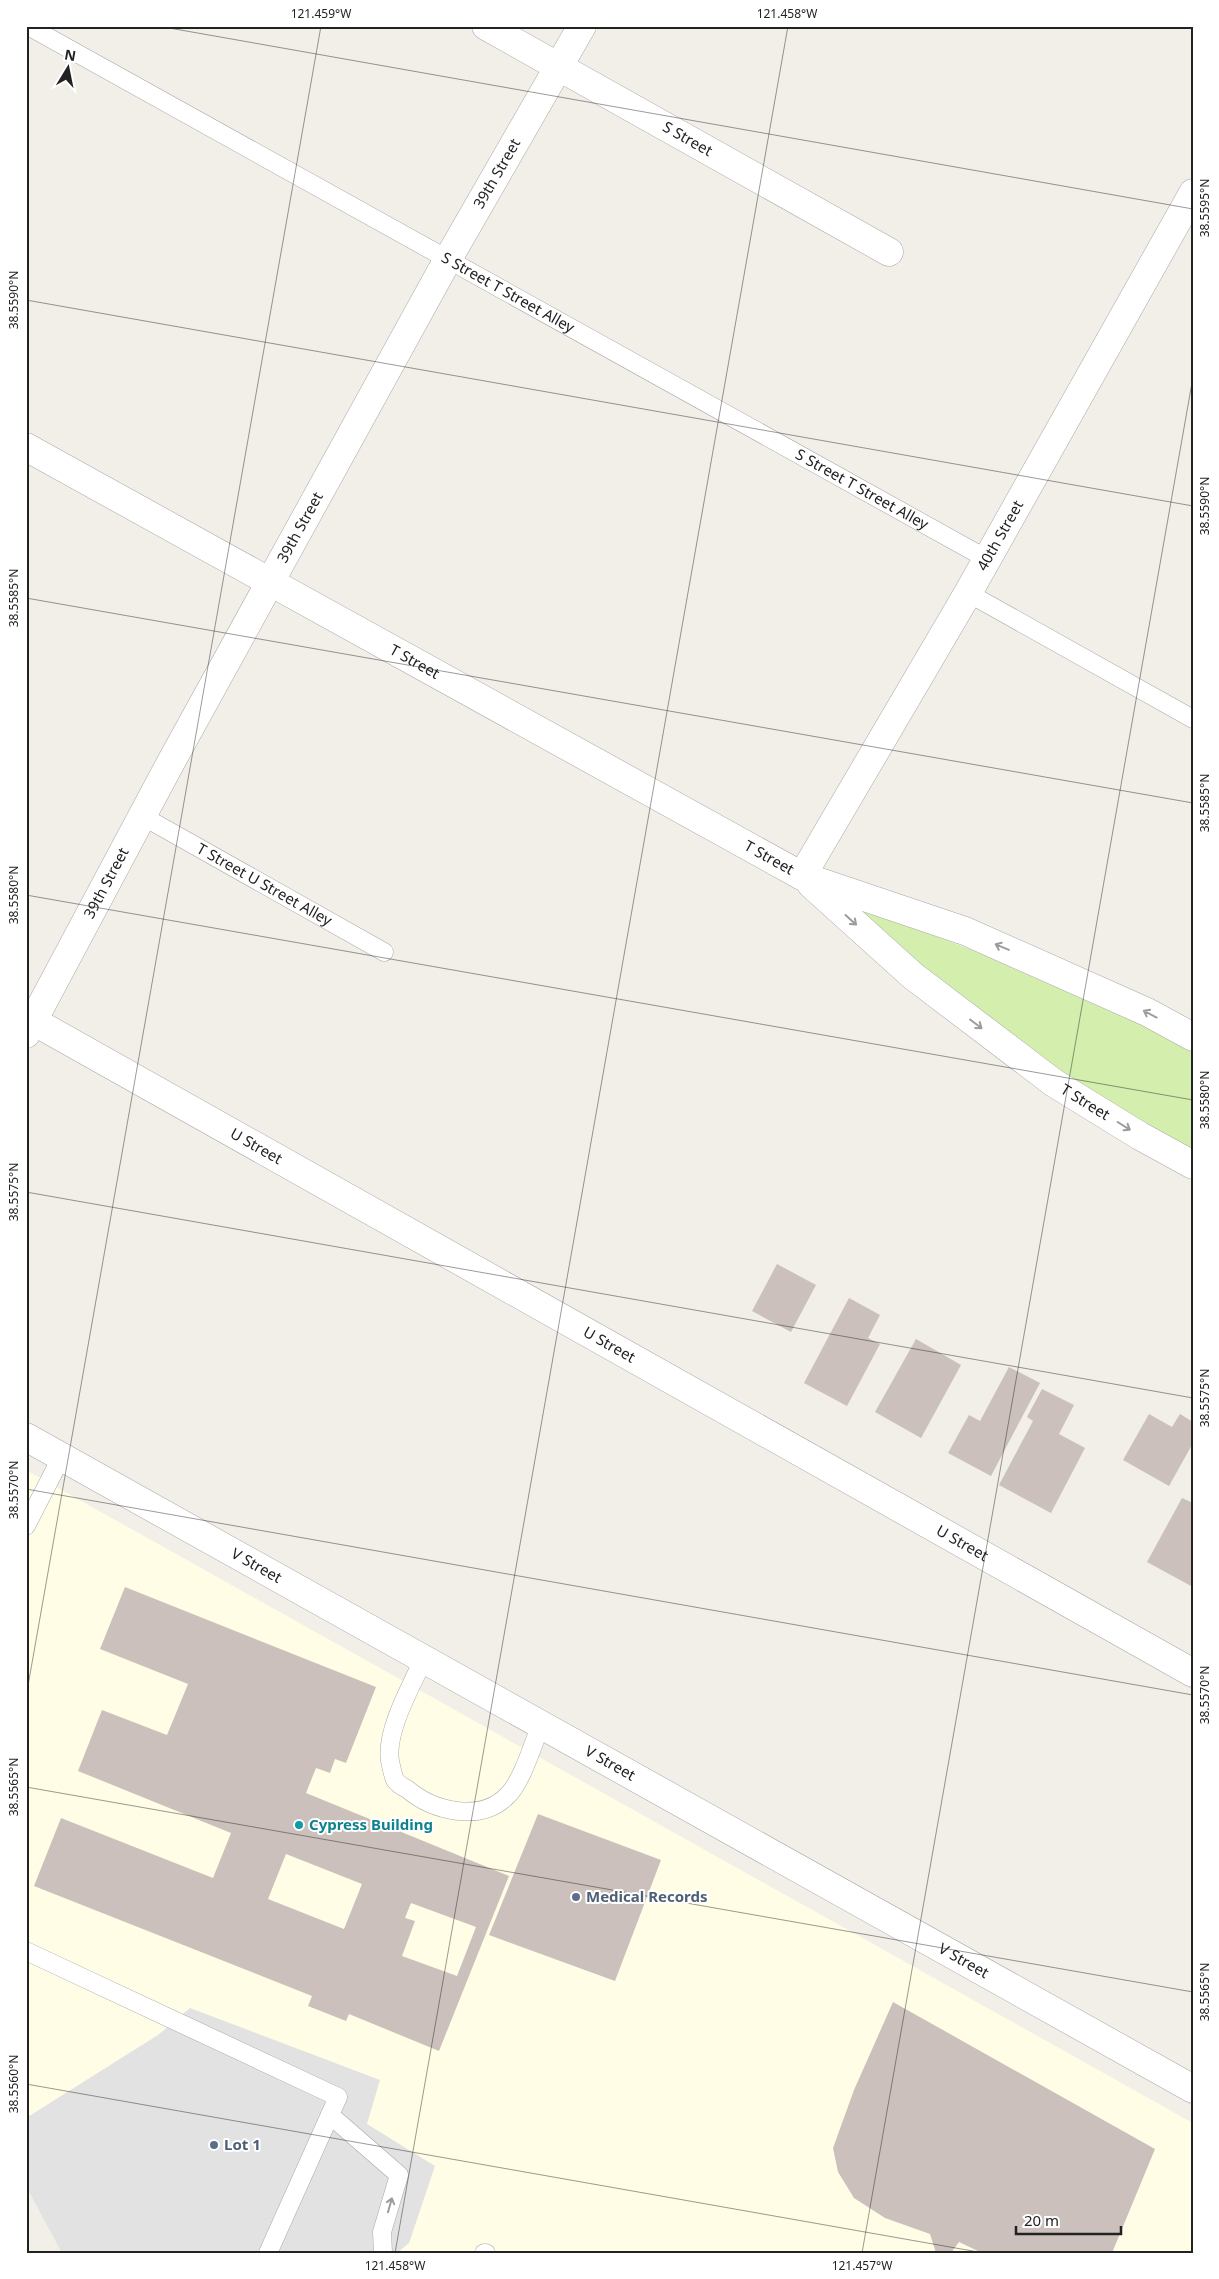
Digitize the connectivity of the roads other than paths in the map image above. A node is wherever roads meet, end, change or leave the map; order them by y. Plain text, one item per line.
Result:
1 (28, 26) edge
2 (486, 26) edge
3 (582, 26) edge
4 (559, 68) junction
5 (1193, 193) edge
6 (889, 252) dead end
7 (448, 259) junction
8 (26, 447) edge
9 (987, 560) junction
10 (270, 584) junction
11 (968, 593) junction
12 (1193, 719) edge
13 (144, 817) junction
14 (802, 876) junction
15 (384, 952) dead end
16 (29, 1024) edge
17 (1193, 1037) edge
18 (1193, 1165) edge
19 (26, 1437) edge
20 (62, 1456) junction
21 (26, 1526) edge
22 (424, 1658) junction
23 (1193, 1673) edge
24 (541, 1724) junction
25 (26, 1951) edge
26 (1193, 2089) edge
27 (330, 2115) junction
28 (268, 2253) edge
29 (383, 2253) edge

1 - 7 lane, S Street T Street Alley
2 - 4 street, S Street
3 - 4 street, 39th Street
4 - 6 street, S Street
4 - 7 street, 39th Street
5 - 9 street, 40th Street
7 - 9 lane, S Street T Street Alley
7 - 10 street, 39th Street
8 - 10 street, T Street
9 - 11 street, 40th Street
10 - 13 street, 39th Street
10 - 14 street, T Street
11 - 12 lane
11 - 14 street, 40th Street
13 - 15 lane, T Street U Street Alley
13 - 16 street, 39th Street
17 -> 14 street, T Street
14 -> 18 street, T Street
16 - 23 street, U Street
19 - 20 street, V Street
20 - 21 lane
20 - 22 street, V Street
22 - 24 street, V Street
22 - 24 lane
24 - 26 street, V Street
25 - 27 lane
27 - 28 lane
29 -> 27 lane

